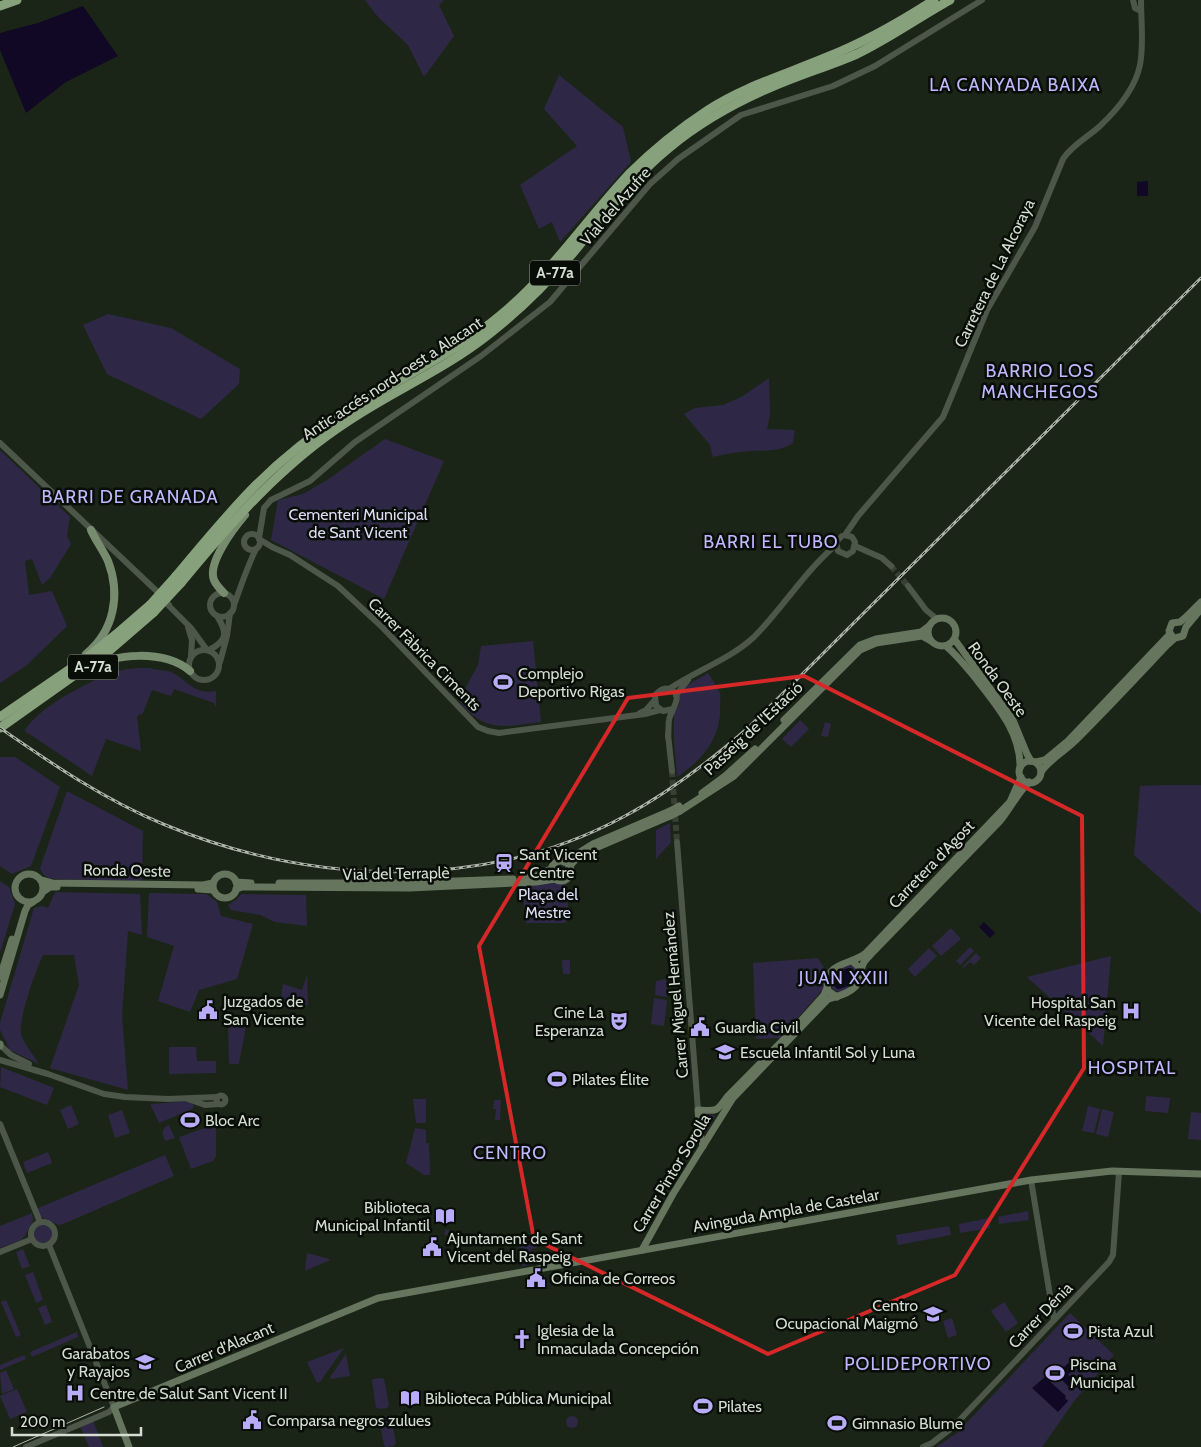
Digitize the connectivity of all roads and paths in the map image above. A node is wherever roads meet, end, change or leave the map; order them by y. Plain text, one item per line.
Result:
1 (17, 0) edge
2 (934, 0) edge
3 (950, 0) edge
4 (982, 0) edge
5 (1133, 0) edge
6 (1141, 0) edge
7 (0, 6) edge
8 (1141, 11) junction
9 (423, 377) junction
10 (0, 443) edge
11 (262, 522) junction
12 (91, 530) junction
13 (251, 534) junction
14 (848, 536) junction
15 (259, 538) junction
16 (272, 547) junction
17 (246, 548) junction
18 (837, 548) junction
19 (854, 548) junction
20 (256, 549) junction
21 (120, 561) junction
22 (249, 563) junction
23 (891, 566) tunnel mouth
24 (110, 567) junction
25 (179, 579) junction
26 (148, 584) junction
27 (908, 586) tunnel mouth
28 (241, 588) junction
29 (225, 593) junction
30 (1201, 602) edge
31 (169, 605) junction
32 (234, 606) junction
33 (1201, 609) edge
34 (230, 613) junction
35 (217, 616) junction
36 (185, 621) junction
37 (1180, 622) junction
38 (932, 623) junction
39 (1186, 628) junction
40 (1173, 636) junction
41 (954, 640) junction
42 (931, 641) junction
43 (946, 646) junction
44 (208, 650) junction
45 (191, 657) junction
46 (219, 663) junction
47 (842, 669) joint
48 (190, 671) junction
49 (695, 673) junction
50 (669, 689) junction
51 (676, 694) junction
52 (654, 701) junction
53 (673, 709) junction
54 (662, 711) junction
55 (0, 714) edge
56 (634, 715) junction
57 (2, 722) edge
58 (668, 736) junction
59 (1034, 761) junction
60 (1020, 768) junction
61 (672, 771) tunnel mouth
62 (1042, 772) junction
63 (1021, 777) junction
64 (1029, 782) junction
65 (680, 808) junction
66 (677, 842) tunnel mouth
67 (567, 864) junction
68 (551, 869) junction
69 (555, 879) junction
70 (41, 880) junction
71 (236, 886) junction
72 (213, 887) junction
73 (930, 890) junction
74 (44, 891) junction
75 (21, 900) junction
76 (33, 902) junction
77 (852, 961) junction
78 (860, 969) junction
79 (0, 977) edge
80 (828, 988) junction
81 (0, 995) edge
82 (839, 996) junction
83 (0, 1045) edge
84 (0, 1060) edge
85 (48, 1074) junction
86 (184, 1098) junction
87 (698, 1110) junction
88 (714, 1110) junction
89 (719, 1119) junction
90 (0, 1124) edge
91 (700, 1133) junction
92 (709, 1136) junction
93 (703, 1146) junction
94 (1120, 1172) junction
95 (1201, 1174) edge
96 (1030, 1180) junction
97 (40, 1222) junction
98 (32, 1239) junction
99 (49, 1245) junction
100 (642, 1250) junction
101 (0, 1252) edge
102 (378, 1298) joint
103 (1054, 1320) junction
104 (114, 1407) junction
105 (26, 1447) edge
106 (129, 1447) edge
107 (924, 1447) edge

1 - 7 highway
2 - 25 highway, Antic accés nord-oest a Alacant / A-77a
3 - 9 highway, Antic accés nord-oest a Alacant / A-77a
4 - 11 street, Vial del Azufre
5 - 8 street
6 - 8 street, Carretera de La Alcoraya
8 - 14 street, Carretera de La Alcoraya
9 - 25 highway, Antic accés nord-oest a Alacant / A-77a
9 - 29 main road, A-77a
10 - 12 street
11 - 13 street, Vial del Azufre
11 - 15 street, Vial del Azufre
12 - 21 street
12 - 24 main road, A-77a
12 - 26 street
13 - 15 street
13 - 17 street
14 - 18 street, Carretera de La Alcoraya
14 - 19 street
15 - 16 street, Carrer Fàbrica Ciments
15 - 20 street
16 - 20 street, Carrer Fàbrica Ciments
16 - 56 street, Carrer Fàbrica Ciments
17 - 20 street
17 - 22 street
18 - 19 street
18 - 49 street
19 - 23 street
20 - 22 street
21 - 24 street
21 - 26 street
21 - 31 street
22 - 28 street
24 - 55 main road, A-77a
25 - 57 highway, A-77a, bridge
26 - 31 street
27 - 38 street
28 - 29 street
28 - 32 street
29 - 32 street
29 - 35 street
30 - 37 main road
31 - 36 street
32 - 34 street
33 - 39 main road
34 - 35 street
34 - 46 street
35 - 44 street
36 - 44 street
36 - 45 street
37 - 39 main road
37 - 40 main road
38 - 41 main road, Ronda Oeste
38 - 42 main road
38 - 65 main road, Passeig de l'Estació
39 - 40 main road
40 - 59 main road
40 - 62 main road
41 - 43 main road, Ronda Oeste
41 - 59 main road, Ronda Oeste
42 - 43 main road, Ronda Oeste
42 - 47 main road, Ronda Oeste
43 - 60 main road, Ronda Oeste
44 - 45 street
44 - 46 street
45 - 48 street
46 - 48 street
47 - 65 main road, Passeig de l'Estació
48 - 57 main road, A-77a
49 - 50 street
49 - 51 street
50 - 51 street
50 - 52 street
51 - 53 street
52 - 54 street
52 - 56 street, Carrer Fàbrica Ciments
53 - 54 street
53 - 58 street
54 - 56 street, Carrer Fàbrica Ciments
54 - 58 street
58 - 61 street
59 - 60 main road
59 - 62 main road
60 - 63 main road
62 - 64 main road
63 - 64 main road
63 - 73 main road, Carretera d'Agost
64 - 73 main road, Carretera d'Agost
65 - 67 main road, Passeig de l'Estació, bridge
66 - 87 street, Carrer Miguel Hernández
67 - 68 main road
67 - 69 main road
68 - 69 main road
68 - 71 main road, Vial del Terraplè
69 - 71 main road, Vial del Terraplè
70 - 72 main road, Ronda Oeste
70 - 74 main road
70 - 75 main road, Ronda Oeste
71 - 72 main road
71 - 72 main road
72 - 74 main road, Ronda Oeste
73 - 77 main road, Carretera d'Agost
73 - 78 main road, Carretera d'Agost
74 - 76 main road
75 - 76 main road
75 - 79 main road, Ronda Oeste
76 - 81 main road
77 - 78 main road
77 - 80 main road
78 - 82 main road
80 - 82 main road
80 - 88 main road
82 - 89 main road, Carrer Pintor Sorolla
83 - 85 street
84 - 85 street
85 - 86 street
86 - 86 street
87 - 88 main road
87 - 91 main road, Carrer Miguel Hernández
88 - 89 main road
89 - 92 main road, Carrer Pintor Sorolla
90 - 97 street
91 - 92 main road
91 - 93 main road, Carrer Miguel Hernández
92 - 93 main road, Carrer Pintor Sorolla
93 - 100 main road, Carrer Pintor Sorolla
94 - 95 main road, Avinguda Ampla de Castelar
94 - 96 main road, Avinguda Ampla de Castelar
94 - 103 street, Carrer Dénia
96 - 100 main road, Avinguda Ampla de Castelar
96 - 103 street
97 - 98 street
97 - 99 street
98 - 99 street
98 - 101 street
99 - 104 street
100 - 102 main road, Avinguda Ampla de Castelar
102 - 104 main road, Carrer d'Alacant
103 - 107 street, Carrer Dénia
104 - 105 street, Carrer d'Alacant
104 - 106 main road

